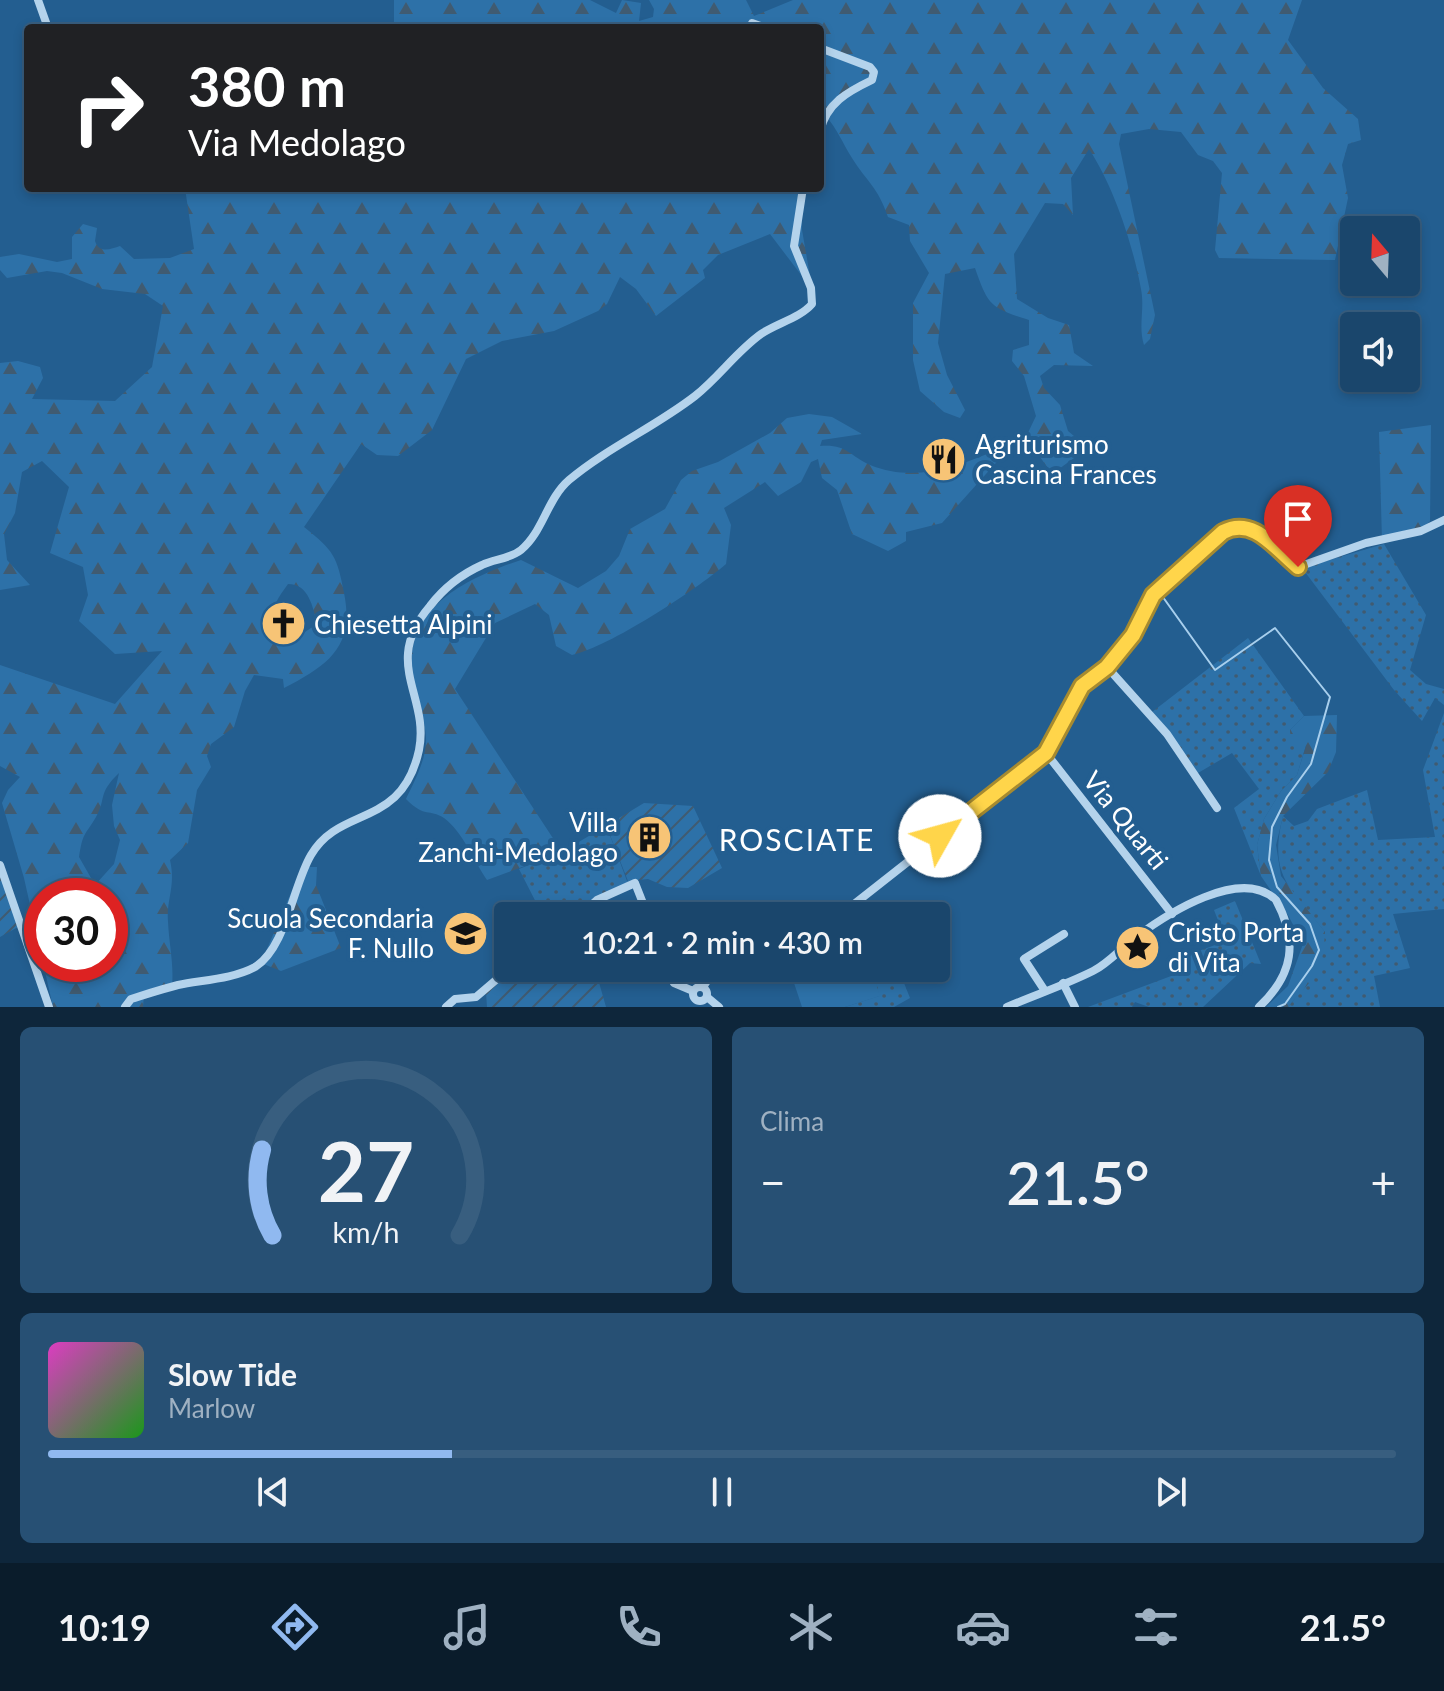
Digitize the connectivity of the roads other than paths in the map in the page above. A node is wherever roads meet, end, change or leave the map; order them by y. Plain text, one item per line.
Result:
1 (38, 0) edge
2 (47, 24) edge
3 (824, 50) edge
4 (824, 115) edge
5 (802, 192) edge
6 (1444, 520) edge
7 (1107, 667) junction
8 (1046, 753) junction
9 (1217, 808) dead end
10 (0, 865) edge
11 (595, 902) edge
12 (642, 902) edge
13 (857, 902) edge
14 (1172, 914) junction
15 (1064, 934) dead end
16 (494, 982) edge
17 (673, 982) edge
18 (706, 982) edge
19 (1063, 983) junction
20 (703, 987) junction
21 (1045, 991) junction
22 (707, 997) junction
23 (692, 999) edge
24 (49, 1006) edge
25 (38, 1007) edge
26 (125, 1007) edge
27 (446, 1007) edge
28 (719, 1007) edge
29 (1007, 1007) edge
30 (1075, 1007) edge
31 (1259, 1007) edge

1 - 2 street
3 - 4 street
5 - 26 street
6 - 7 street
7 - 8 street
7 - 9 street
8 - 13 street
8 - 14 street, Via Quarti
10 - 24 street
11 - 12 street
14 - 19 street
14 - 31 street
15 - 21 street
16 - 27 street
17 - 23 street
18 - 20 street
19 - 21 street
19 - 30 street
20 - 22 street
20 - 23 street
21 - 29 street
22 - 23 street
22 - 28 street
24 - 25 street

